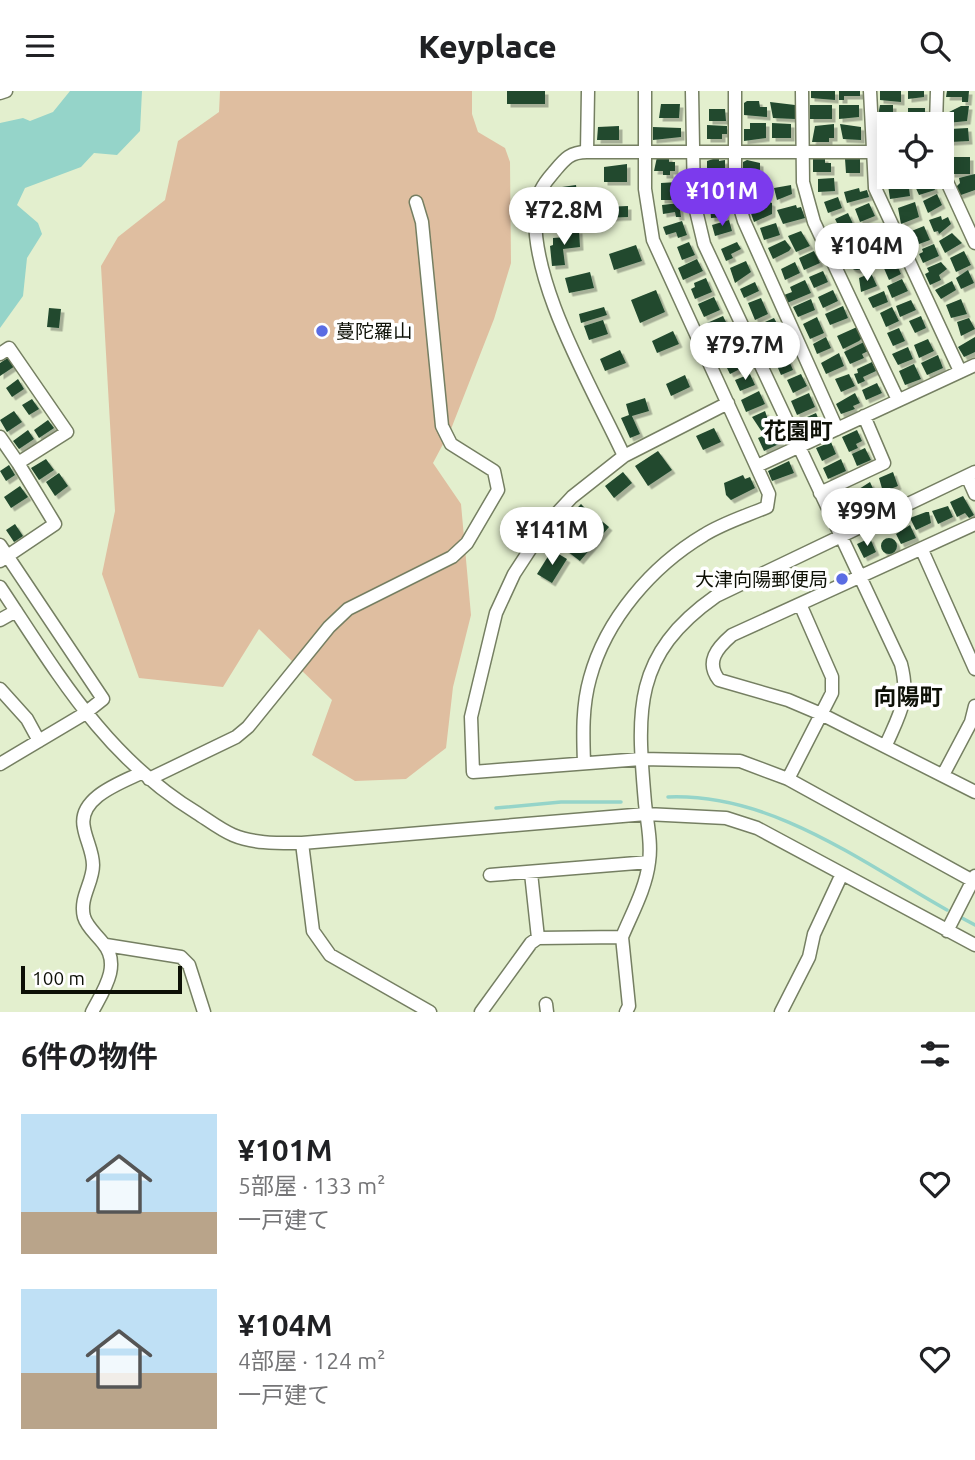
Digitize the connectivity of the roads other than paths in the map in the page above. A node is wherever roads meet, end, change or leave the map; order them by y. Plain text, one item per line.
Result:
1 (6, 91) edge
2 (588, 91) edge
3 (645, 91) edge
4 (692, 91) edge
5 (735, 91) edge
6 (802, 91) edge
7 (870, 91) edge
8 (937, 91) edge
9 (0, 93) edge
10 (936, 112) edge
11 (692, 151) junction
12 (587, 152) junction
13 (645, 152) junction
14 (735, 152) junction
15 (803, 152) junction
16 (871, 152) junction
17 (877, 152) edge
18 (950, 189) edge
19 (416, 202) dead end
20 (975, 243) edge
21 (0, 354) edge
22 (975, 365) edge
23 (960, 371) junction
24 (898, 400) junction
25 (728, 403) junction
26 (864, 416) junction
27 (837, 429) junction
28 (0, 437) edge
29 (798, 449) junction
30 (624, 456) junction
31 (18, 463) junction
32 (757, 466) junction
33 (971, 474) edge
34 (820, 493) junction
35 (975, 494) edge
36 (975, 524) edge
37 (842, 536) junction
38 (0, 545) edge
39 (922, 550) junction
40 (4, 559) edge
41 (860, 578) junction
42 (0, 587) edge
43 (800, 604) junction
44 (16, 611) junction
45 (0, 620) edge
46 (975, 669) edge
47 (2, 695) edge
48 (975, 706) edge
49 (84, 714) junction
50 (821, 714) junction
51 (39, 741) junction
52 (886, 745) junction
53 (641, 759) junction
54 (584, 763) junction
55 (0, 764) edge
56 (943, 775) junction
57 (145, 776) junction
58 (788, 779) junction
59 (975, 792) edge
60 (646, 814) junction
61 (302, 843) junction
62 (649, 862) junction
63 (531, 873) junction
64 (490, 875) dead end
65 (841, 876) junction
66 (974, 880) edge
67 (947, 931) junction
68 (622, 937) junction
69 (538, 938) junction
70 (106, 945) junction
71 (975, 946) edge
72 (92, 1012) edge
73 (204, 1012) edge
74 (430, 1012) edge
75 (481, 1012) edge
76 (626, 1012) edge
77 (781, 1012) edge

1 - 9 street
2 - 12 street
3 - 13 street
4 - 11 street
5 - 14 street
6 - 15 street
7 - 16 street
8 - 10 street
11 - 13 street
11 - 14 street
11 - 29 street
12 - 13 street
12 - 30 street
13 - 25 street
14 - 15 street
14 - 27 street
15 - 16 street
15 - 24 street
16 - 17 street
16 - 23 street
18 - 20 street
19 - 57 street
21 - 31 street
22 - 23 street
23 - 24 street
24 - 26 street
25 - 30 street
25 - 32 street
26 - 27 street
26 - 34 street
27 - 29 street
28 - 31 street
29 - 32 street
29 - 34 street
30 - 54 street
31 - 40 street
32 - 54 street
33 - 35 street
33 - 37 street
34 - 37 street
36 - 39 street
37 - 41 street
37 - 53 street
38 - 40 street
39 - 41 street
39 - 46 street
40 - 49 street
41 - 43 street
41 - 52 street
42 - 44 street
43 - 50 street
43 - 50 street
44 - 45 street
44 - 49 street
47 - 51 street
48 - 56 street
49 - 51 street
49 - 57 street
50 - 52 street
50 - 58 street
51 - 55 street
52 - 56 street
53 - 54 street
53 - 58 street
53 - 60 street
56 - 59 street
57 - 61 street
57 - 70 street
58 - 66 street
60 - 61 street
60 - 62 street
60 - 65 street
61 - 74 street
62 - 63 street
62 - 68 street
63 - 64 street
63 - 69 street
65 - 67 street
65 - 77 street
66 - 67 street
67 - 71 street
68 - 69 street
68 - 76 street
69 - 75 street
70 - 72 street
70 - 73 street

